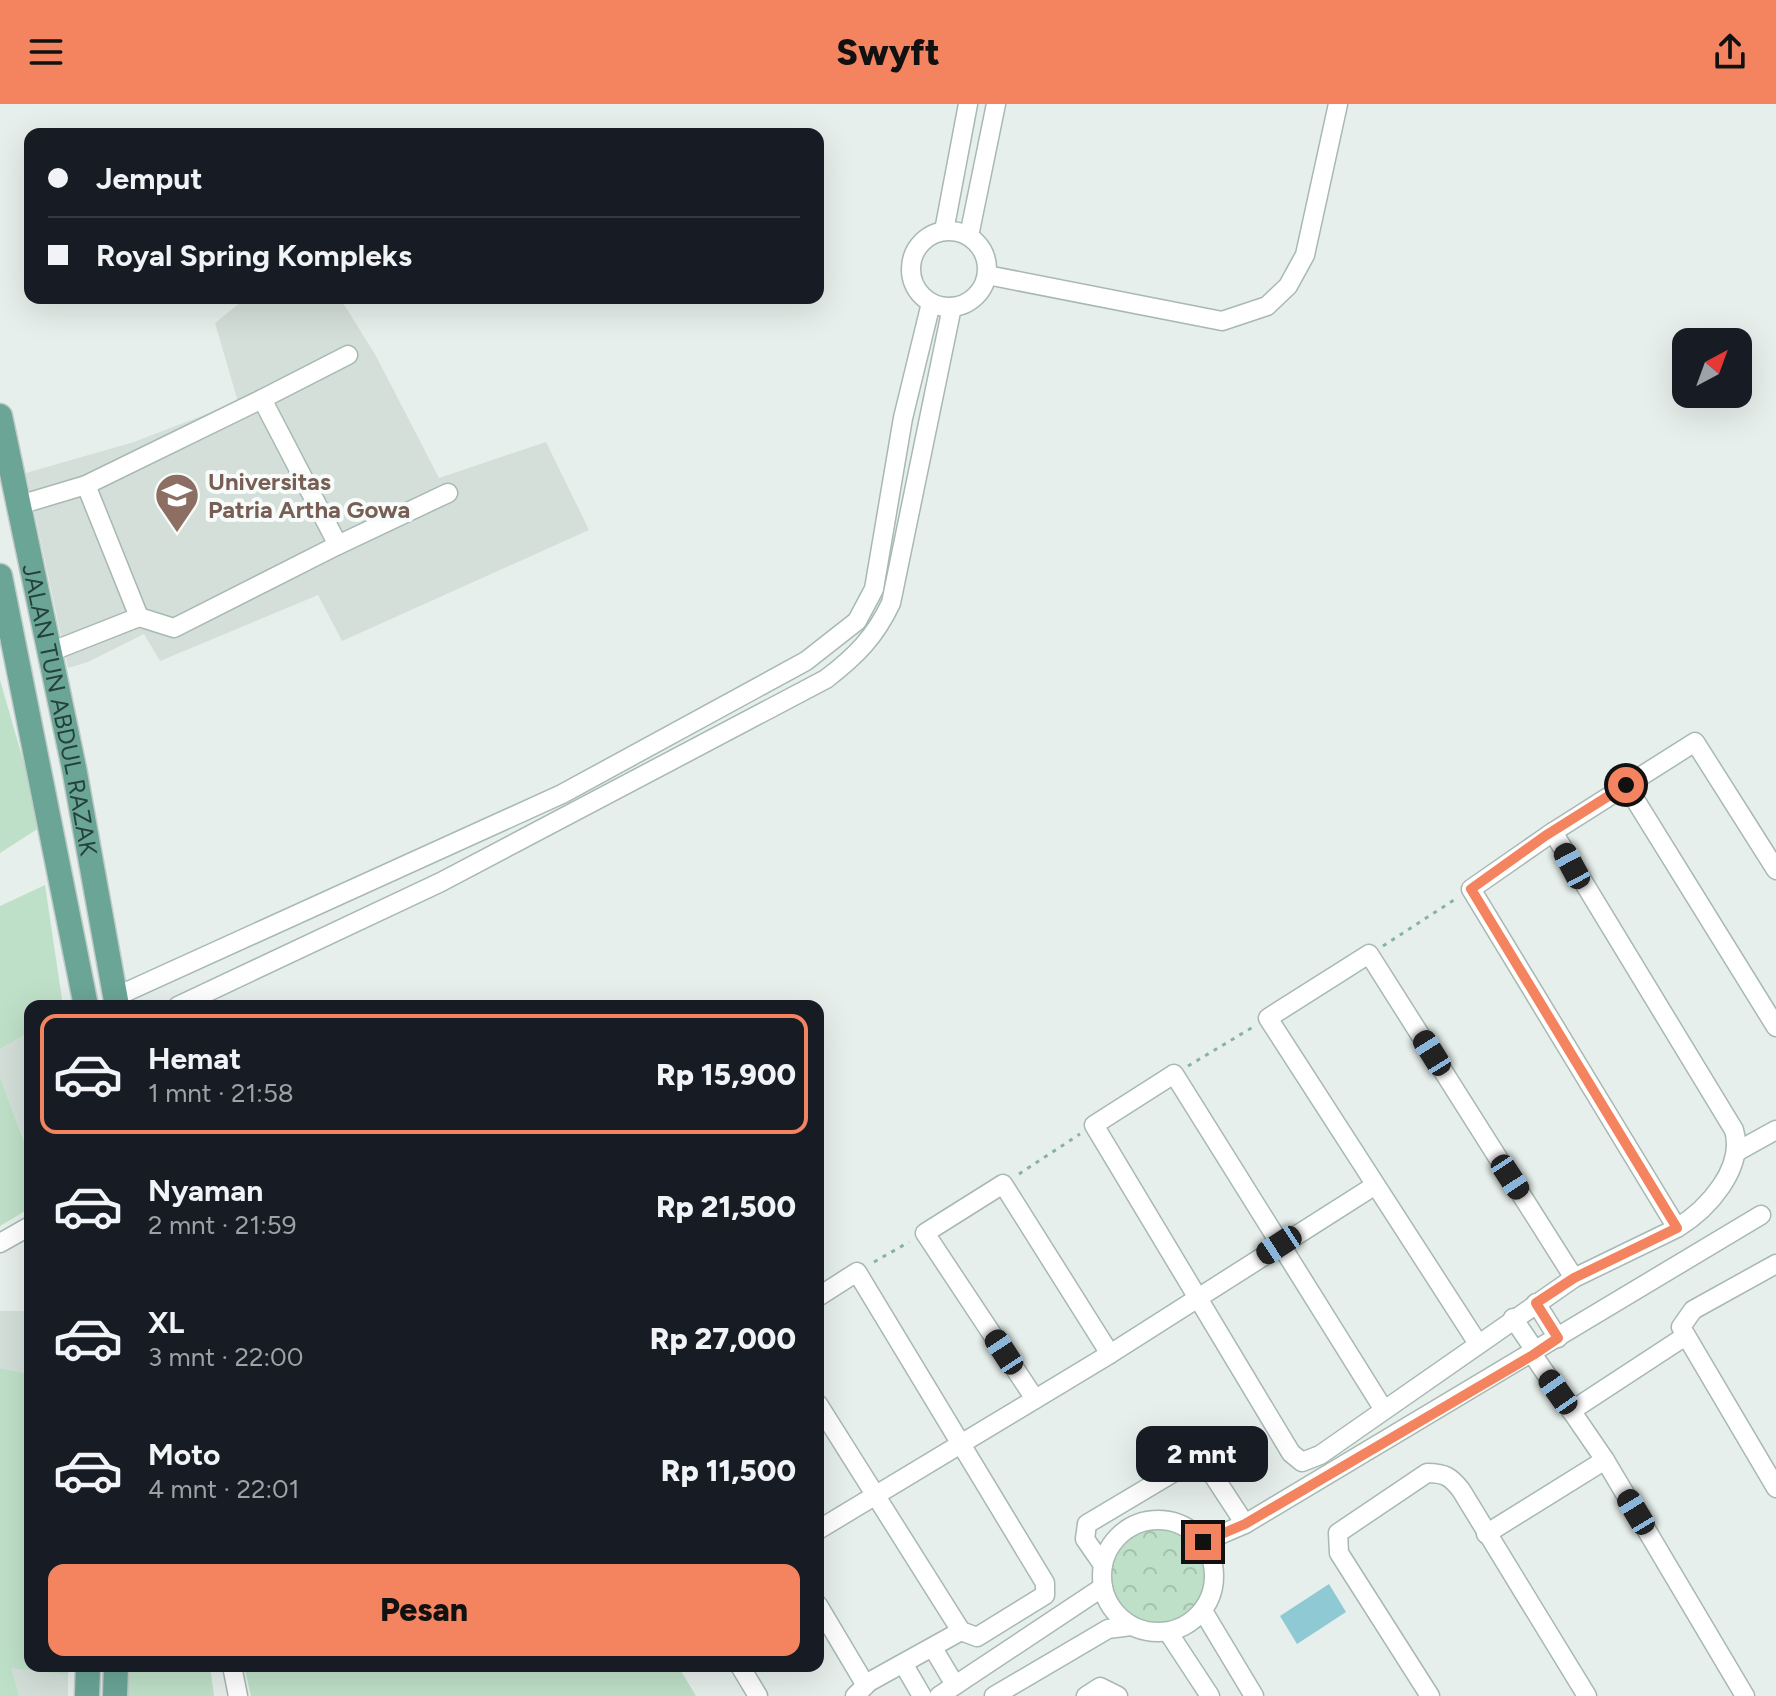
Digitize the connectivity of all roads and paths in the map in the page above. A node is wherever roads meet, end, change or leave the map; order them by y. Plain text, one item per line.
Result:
1 (968, 104) edge
2 (996, 104) edge
3 (1338, 104) edge
4 (944, 231) junction
5 (969, 236) junction
6 (987, 275) junction
7 (931, 303) junction
8 (952, 307) junction
9 (348, 355) dead end
10 (262, 399) junction
11 (0, 416) edge
12 (86, 485) junction
13 (448, 493) dead end
14 (19, 505) junction
15 (338, 545) junction
16 (0, 576) edge
17 (139, 617) junction
18 (50, 652) junction
19 (1626, 785) junction
20 (1553, 832) junction
21 (1776, 870) edge
22 (1471, 889) junction
23 (1369, 954) junction
24 (85, 1000) edge
25 (116, 1000) edge
26 (118, 1000) edge
27 (191, 1000) edge
28 (1268, 1018) junction
29 (1776, 1027) edge
30 (1174, 1074) junction
31 (1094, 1125) junction
32 (1776, 1130) edge
33 (1738, 1151) junction
34 (1003, 1184) junction
35 (1374, 1186) junction
36 (1761, 1215) dead end
37 (1677, 1228) junction
38 (24, 1229) edge
39 (925, 1233) junction
40 (0, 1243) edge
41 (1279, 1245) junction
42 (1776, 1264) edge
43 (857, 1272) junction
44 (1574, 1278) junction
45 (824, 1293) edge
46 (1196, 1297) junction
47 (1536, 1303) junction
48 (1513, 1318) junction
49 (1684, 1337) junction
50 (1558, 1338) junction
51 (1477, 1342) junction
52 (1110, 1354) junction
53 (1534, 1354) junction
54 (1035, 1399) junction
55 (1384, 1410) junction
56 (1571, 1411) junction
57 (824, 1413) edge
58 (961, 1444) junction
59 (1605, 1460) junction
60 (1776, 1488) edge
61 (876, 1494) junction
62 (1245, 1524) junction
63 (824, 1526) edge
64 (1486, 1534) junction
65 (1203, 1542) junction
66 (1103, 1565) junction
67 (1103, 1587) junction
68 (1203, 1611) junction
69 (824, 1615) edge
70 (1131, 1626) junction
71 (961, 1631) junction
72 (1168, 1632) junction
73 (933, 1648) junction
74 (904, 1665) junction
75 (88, 1672) edge
76 (116, 1672) edge
77 (233, 1672) edge
78 (744, 1672) edge
79 (869, 1682) junction
80 (955, 1685) junction
81 (87, 1696) edge
82 (115, 1696) edge
83 (238, 1696) edge
84 (758, 1696) edge
85 (855, 1696) edge
86 (922, 1696) edge
87 (939, 1696) edge
88 (994, 1696) edge
89 (1086, 1696) edge
90 (1118, 1696) edge
91 (1210, 1696) edge
92 (1254, 1696) edge
93 (1430, 1696) edge
94 (1587, 1696) edge
95 (1745, 1696) edge

1 - 4 street
2 - 5 street
3 - 6 street
4 - 5 street
4 - 7 street
5 - 6 street
6 - 8 street
7 - 8 street
7 - 26 street
8 - 27 street
9 - 10 street
10 - 12 street
10 - 15 street
11 - 14 main road, JALAN TUN ABDUL RAZAK
12 - 14 street
12 - 17 street
13 - 15 street
14 - 18 main road, JALAN TUN ABDUL RAZAK
15 - 17 street
16 - 24 main road, JALAN TUN ABDUL RAZAK
17 - 18 street
18 - 25 main road, JALAN TUN ABDUL RAZAK
19 - 20 street
19 - 21 street
19 - 29 street
20 - 22 street
20 - 33 street
22 - 23 path
22 - 37 street
23 - 28 street
23 - 44 street
28 - 30 path
28 - 35 street
30 - 31 street
30 - 41 street
31 - 34 path
31 - 46 street
32 - 33 street
33 - 37 street
34 - 39 street
34 - 52 street
35 - 41 street
35 - 51 street
36 - 50 street
37 - 44 street
38 - 40 street
39 - 43 path
39 - 54 street
41 - 46 street
41 - 55 street
42 - 49 street
43 - 45 street
43 - 58 street
44 - 47 street
46 - 52 street
46 - 55 street
47 - 48 street
47 - 50 street
48 - 51 street
48 - 53 street
49 - 56 street
49 - 60 street
50 - 53 street
51 - 55 street
52 - 54 street
53 - 56 street
53 - 62 street
54 - 58 street
56 - 59 street
57 - 61 street
58 - 61 street
58 - 71 street
59 - 64 street
59 - 95 street
61 - 63 street
61 - 71 street
62 - 65 street
62 - 66 street
64 - 93 street
64 - 94 street
65 - 66 street
65 - 68 street
66 - 67 street
67 - 70 street
67 - 80 street
68 - 72 street
68 - 92 street
69 - 79 street
70 - 72 street
70 - 88 street
71 - 73 street
72 - 91 street
73 - 74 street
73 - 80 street
74 - 79 street
74 - 86 street
75 - 81 main road
76 - 82 main road
77 - 83 street
78 - 84 street
79 - 85 street
80 - 87 street
89 - 90 street

